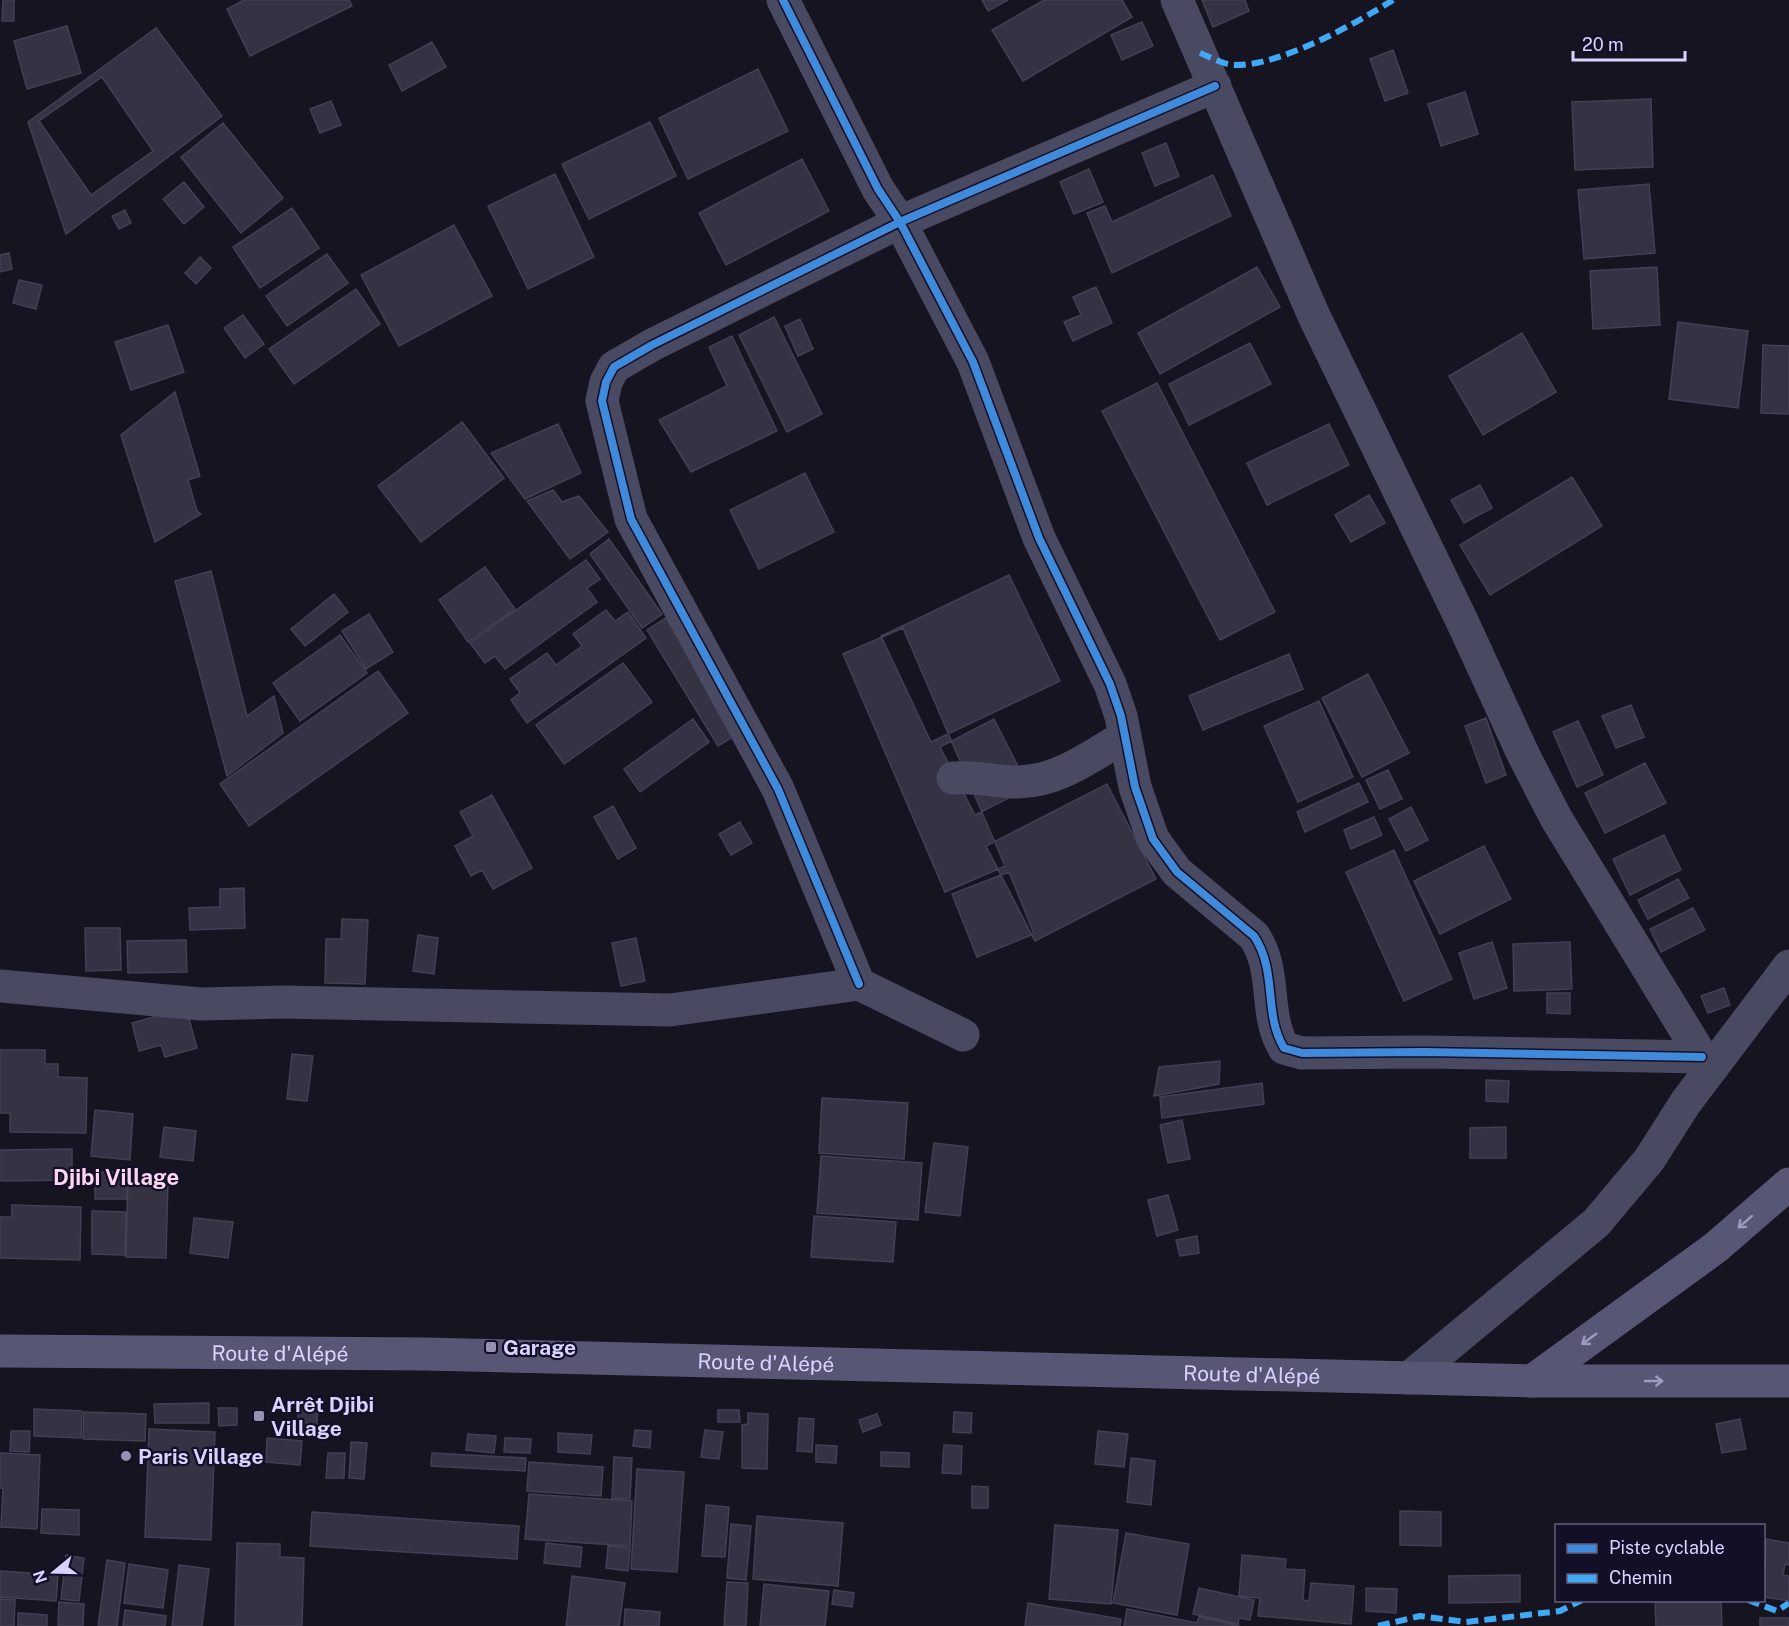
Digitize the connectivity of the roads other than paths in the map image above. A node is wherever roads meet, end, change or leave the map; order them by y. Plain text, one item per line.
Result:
1 (783, 0) edge
2 (1178, 0) edge
3 (1215, 86) junction
4 (900, 222) junction
5 (1125, 736) junction
6 (953, 778) dead end
7 (1789, 966) edge
8 (859, 984) junction
9 (0, 986) edge
10 (963, 1035) dead end
11 (1707, 1062) junction
12 (1789, 1184) edge
13 (0, 1351) edge
14 (1409, 1378) junction
15 (1532, 1381) junction
16 (1789, 1381) edge

1 - 4 street
2 - 3 street
3 - 4 street
3 - 11 street
4 - 5 street
4 - 8 street
5 - 6 street
5 - 11 street
7 - 11 street
8 - 9 street
8 - 10 street
11 - 14 street
12 -> 15 main road
13 - 14 main road, Route d'Alépé
14 - 15 main road, Route d'Alépé
15 -> 16 main road, Route d'Alépé

